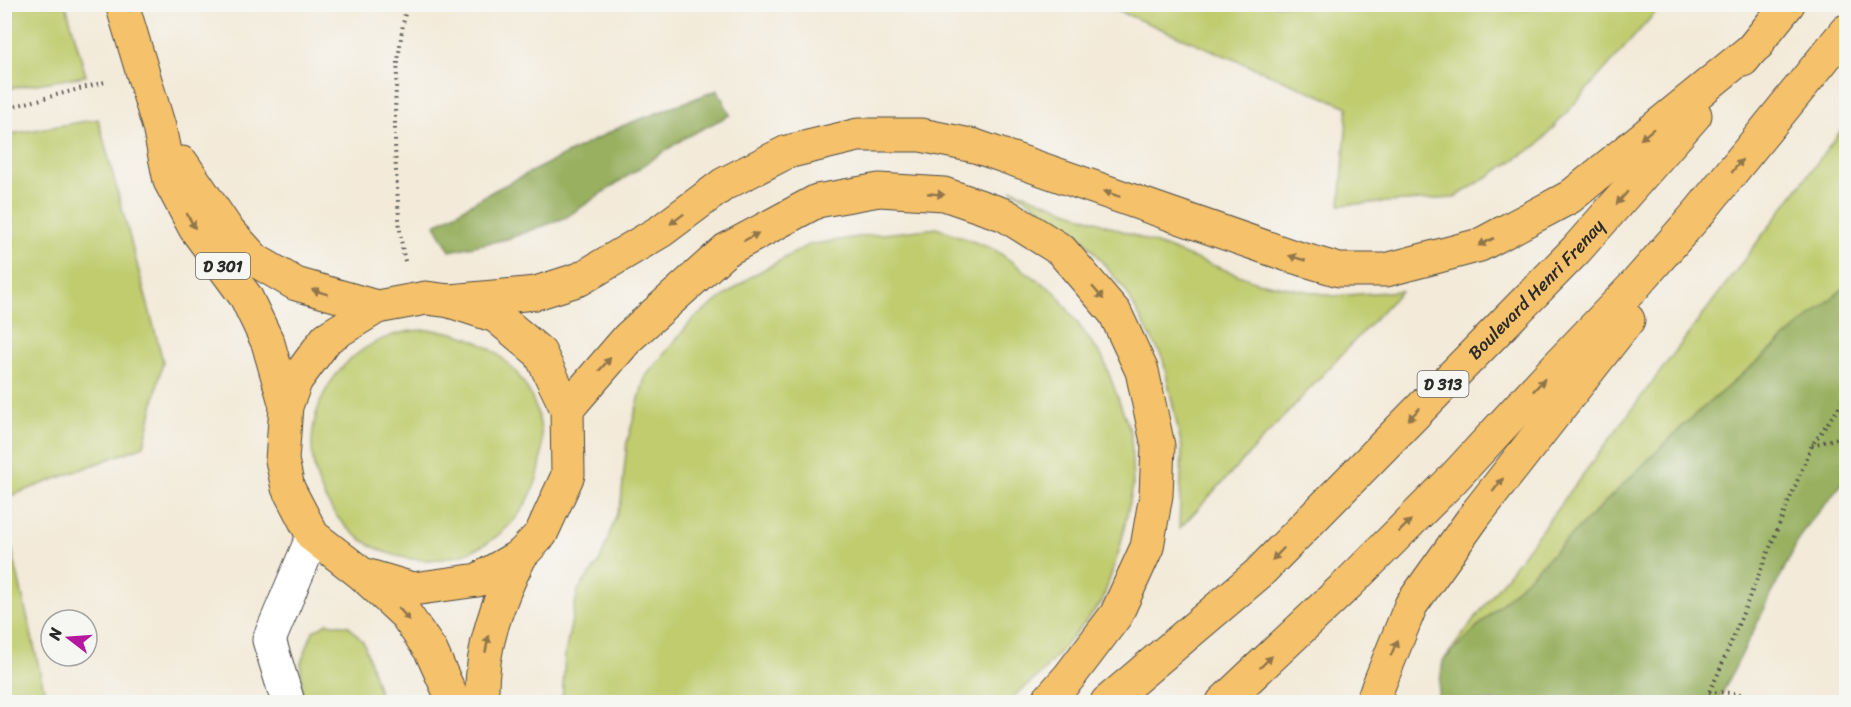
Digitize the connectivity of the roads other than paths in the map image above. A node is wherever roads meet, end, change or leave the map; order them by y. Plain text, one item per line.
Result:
1 (122, 4) edge
2 (1788, 4) edge
3 (1846, 31) edge
4 (1758, 44) junction
5 (159, 127) junction
6 (1700, 211) junction
7 (450, 300) junction
8 (377, 307) junction
9 (286, 406) junction
10 (567, 409) junction
11 (314, 536) junction
12 (521, 555) junction
13 (362, 574) junction
14 (288, 702) edge
15 (454, 702) edge
16 (482, 702) edge
17 (1047, 702) edge
18 (1107, 702) edge
19 (1223, 702) edge
20 (1372, 702) edge

1 - 5 main road, D 301
2 - 4 main road, Boulevard Henri Frenay / D 313
6 -> 3 main road
4 -> 7 main road
4 -> 18 main road, Boulevard Henri Frenay / D 313
8 -> 5 main road, D 301
5 -> 9 main road, D 301
19 -> 6 main road
20 -> 6 main road
7 - 8 main road
7 - 10 main road
8 - 9 main road
9 - 11 main road
10 - 12 main road
10 -> 17 main road
11 - 13 main road
11 - 14 street
12 - 13 main road
16 -> 12 main road
13 -> 15 main road

